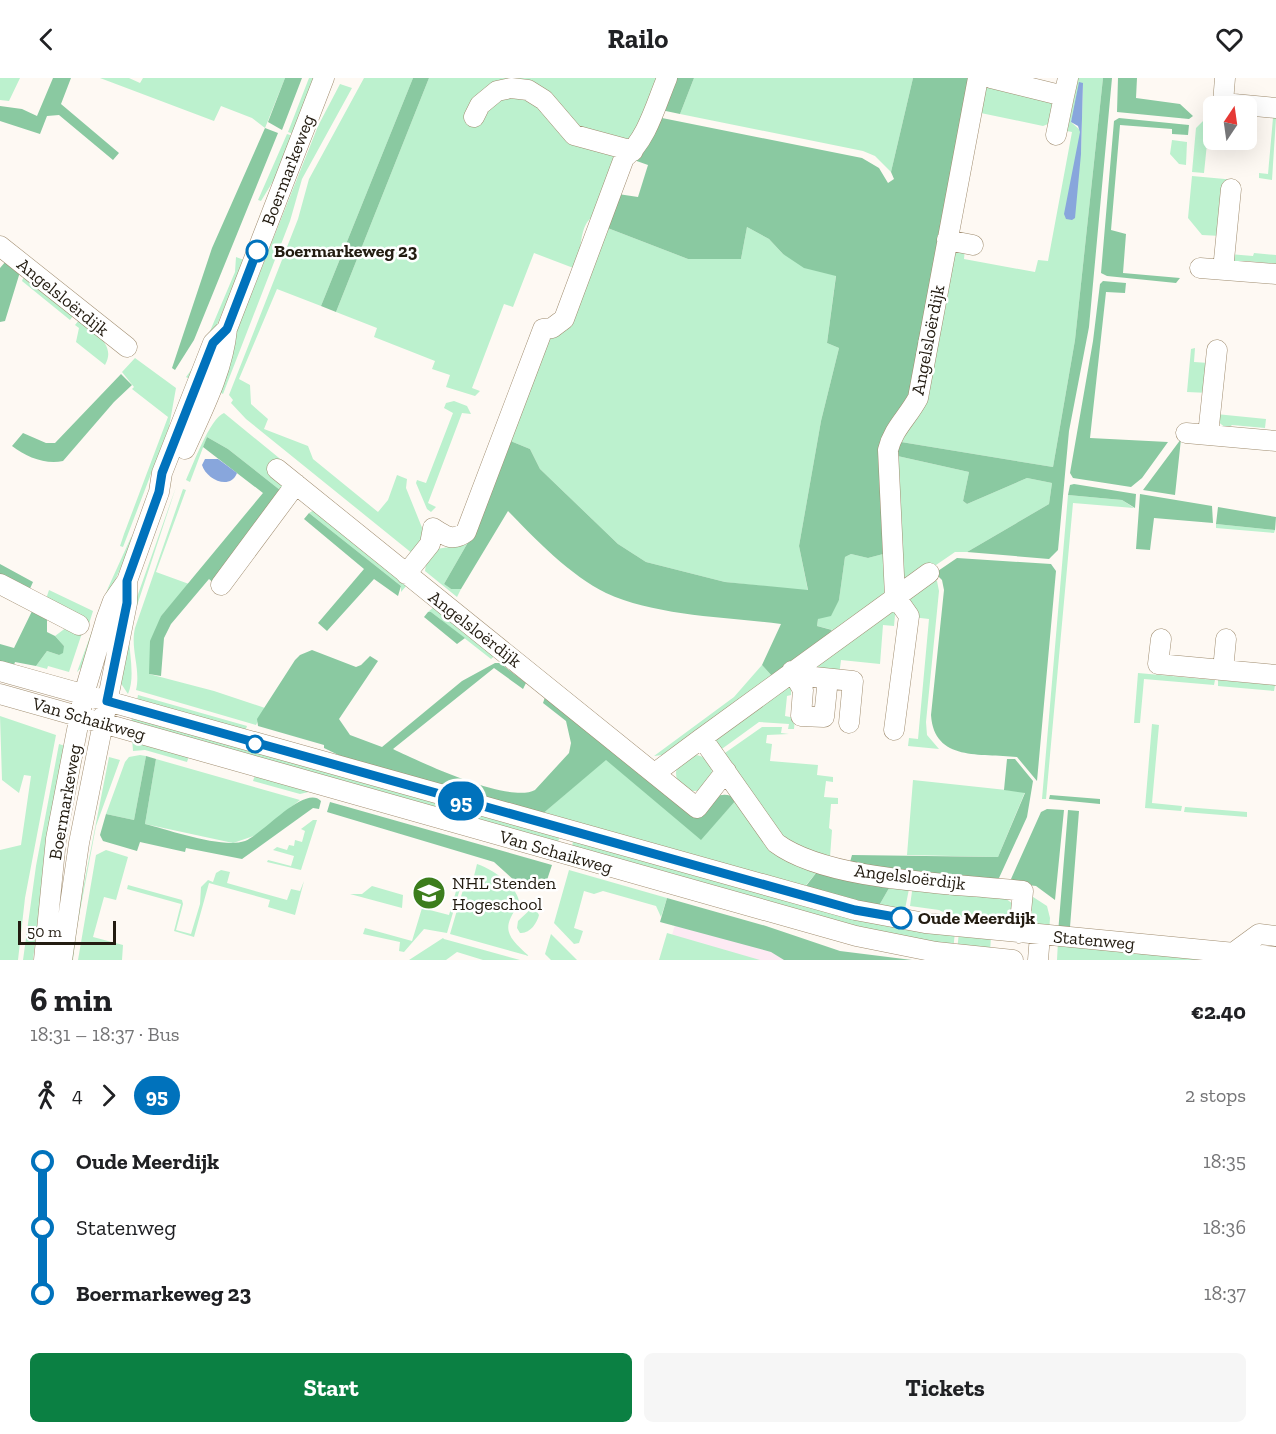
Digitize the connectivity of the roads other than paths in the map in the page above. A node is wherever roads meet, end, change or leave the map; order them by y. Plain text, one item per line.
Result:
1 (324, 78) edge
2 (667, 78) edge
3 (1226, 78) edge
4 (982, 80) edge
5 (1061, 89) edge
6 (1276, 108) edge
7 (474, 117) dead end
8 (1056, 135) dead end
9 (633, 151) junction
10 (1231, 189) dead end
11 (948, 240) junction
12 (973, 245) dead end
13 (0, 246) edge
14 (1200, 268) dead end
15 (1222, 270) junction
16 (1276, 274) edge
17 (127, 347) dead end
18 (1217, 350) dead end
19 (1186, 433) dead end
20 (1209, 435) junction
21 (1276, 441) edge
22 (277, 469) dead end
23 (296, 484) junction
24 (929, 573) dead end
25 (406, 574) junction
26 (127, 581) junction
27 (0, 584) edge
28 (221, 585) dead end
29 (895, 596) junction
30 (80, 625) dead end
31 (1161, 639) dead end
32 (1226, 639) dead end
33 (0, 670) edge
34 (1223, 670) junction
35 (793, 673) junction
36 (1276, 675) edge
37 (827, 688) dead end
38 (0, 694) edge
39 (84, 694) junction
40 (107, 701) junction
41 (80, 716) junction
42 (103, 723) junction
43 (849, 723) dead end
44 (894, 730) dead end
45 (702, 738) junction
46 (726, 771) junction
47 (655, 773) junction
48 (997, 931) junction
49 (1019, 933) junction
50 (1040, 935) junction
51 (1276, 936) edge
52 (1233, 953) junction
53 (1276, 957) edge
54 (1004, 959) edge
55 (44, 960) edge
56 (62, 960) edge
57 (1038, 960) edge

1 - 26 street, Boermarkeweg
2 - 9 street
3 - 6 street
4 - 5 street
4 - 11 street, Angelsloërdijk
5 - 8 street
7 - 9 street
9 - 25 street
10 - 15 street
11 - 12 street
11 - 29 street, Angelsloërdijk
13 - 17 street, Angelsloërdijk
14 - 15 street
15 - 16 street
18 - 20 street
19 - 20 street
20 - 21 street
22 - 23 street, Angelsloërdijk
23 - 25 street, Angelsloërdijk
23 - 28 street
24 - 29 street
25 - 47 street, Angelsloërdijk
26 - 39 street, Boermarkeweg
26 - 40 street, Boermarkeweg
27 - 30 street
29 - 35 street
29 - 44 street
31 - 34 street
32 - 34 street
33 - 39 street, Van Schaikweg
34 - 36 street
35 - 37 street
35 - 43 street
35 - 45 street
38 - 41 street, Van Schaikweg
39 - 40 street, Van Schaikweg
39 - 41 street, Boermarkeweg
40 - 42 street, Boermarkeweg
40 - 48 street, Van Schaikweg
41 - 42 street, Van Schaikweg
41 - 55 street, Boermarkeweg
42 - 54 street, Van Schaikweg
42 - 56 street, Boermarkeweg
45 - 46 street, Angelsloërdijk
45 - 47 street
46 - 47 street, Angelsloërdijk
46 - 49 street, Angelsloërdijk
48 - 49 street, Van Schaikweg
48 - 54 street
49 - 50 street, Statenweg
50 - 52 street, Statenweg
50 - 57 street
51 - 52 street
52 - 53 street, Statenweg

